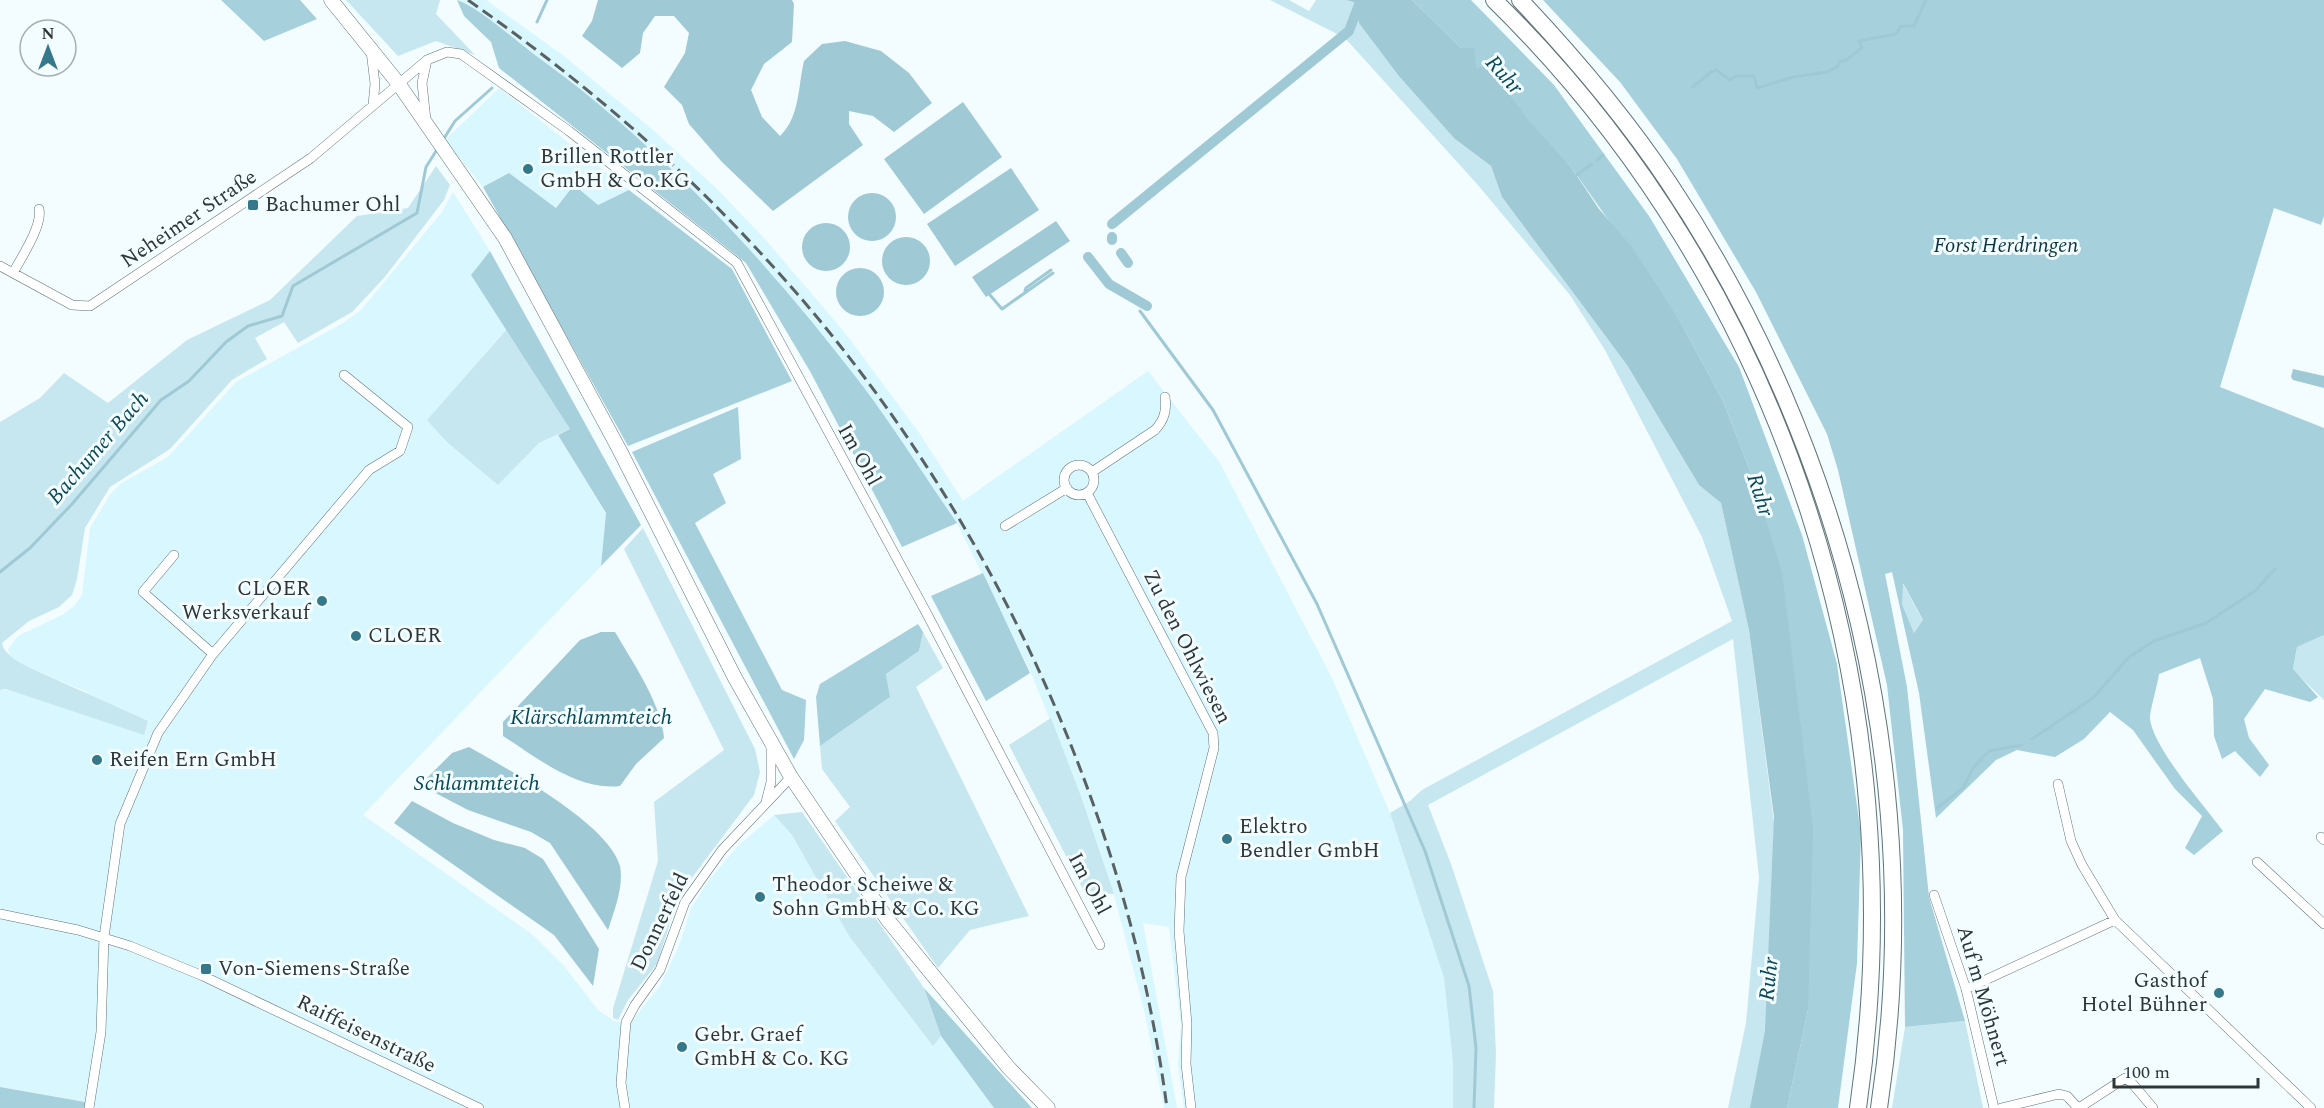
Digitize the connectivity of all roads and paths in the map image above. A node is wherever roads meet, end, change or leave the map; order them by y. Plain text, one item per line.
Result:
1 (331, 0) edge
2 (1494, 0) edge
3 (1520, 0) edge
4 (370, 48) junction
5 (427, 60) junction
6 (484, 70) joint
7 (398, 83) junction
8 (372, 105) junction
9 (426, 122) junction
10 (39, 209) dead end
11 (0, 266) edge
12 (12, 273) junction
13 (344, 375) dead end
14 (1165, 397) dead end
15 (1092, 472) junction
16 (1067, 488) junction
17 (1087, 493) junction
18 (1005, 526) dead end
19 (174, 555) dead end
20 (213, 654) junction
21 (770, 740) junction
22 (791, 777) junction
23 (2058, 784) dead end
24 (766, 803) junction
25 (2257, 862) dead end
26 (1934, 895) dead end
27 (0, 914) edge
28 (2115, 920) junction
29 (2324, 924) edge
30 (104, 937) junction
31 (1100, 945) dead end
32 (1966, 989) junction
33 (89, 1108) edge
34 (479, 1108) edge
35 (625, 1108) edge
36 (1048, 1108) edge
37 (1191, 1108) edge
38 (1858, 1108) edge
39 (1879, 1108) edge
40 (1994, 1108) edge
41 (2001, 1108) edge
42 (2078, 1108) edge
43 (2153, 1108) edge
44 (2310, 1108) edge

1 - 4 main road
2 - 38 highway
3 - 39 highway
4 - 7 main road
4 - 8 street
5 - 6 street, Neheimer Straße
5 - 7 street, Neheimer Straße
5 - 9 street
6 - 31 street, Im Ohl
7 - 8 street, Neheimer Straße
7 - 9 main road
8 - 12 street, Neheimer Straße
9 - 21 main road
10 - 12 street
11 - 12 street, Neheimer Straße
13 - 20 street
14 - 15 street
15 - 16 street
15 - 17 street
16 - 17 street
16 - 18 street
17 - 37 street, Zu den Ohlwiesen
19 - 20 street
20 - 30 street
21 - 22 main road
21 - 24 street
22 - 24 street, Donnerfeld
22 - 36 main road
23 - 28 street
24 - 35 street, Donnerfeld
25 - 29 street
26 - 32 street, Auf'm Möhnert
27 - 30 street, Raiffeisenstraße
28 - 32 street
28 - 44 street
30 - 33 street
30 - 34 street, Raiffeisenstraße
32 - 40 street, Auf'm Möhnert
41 - 42 street
42 - 43 street

